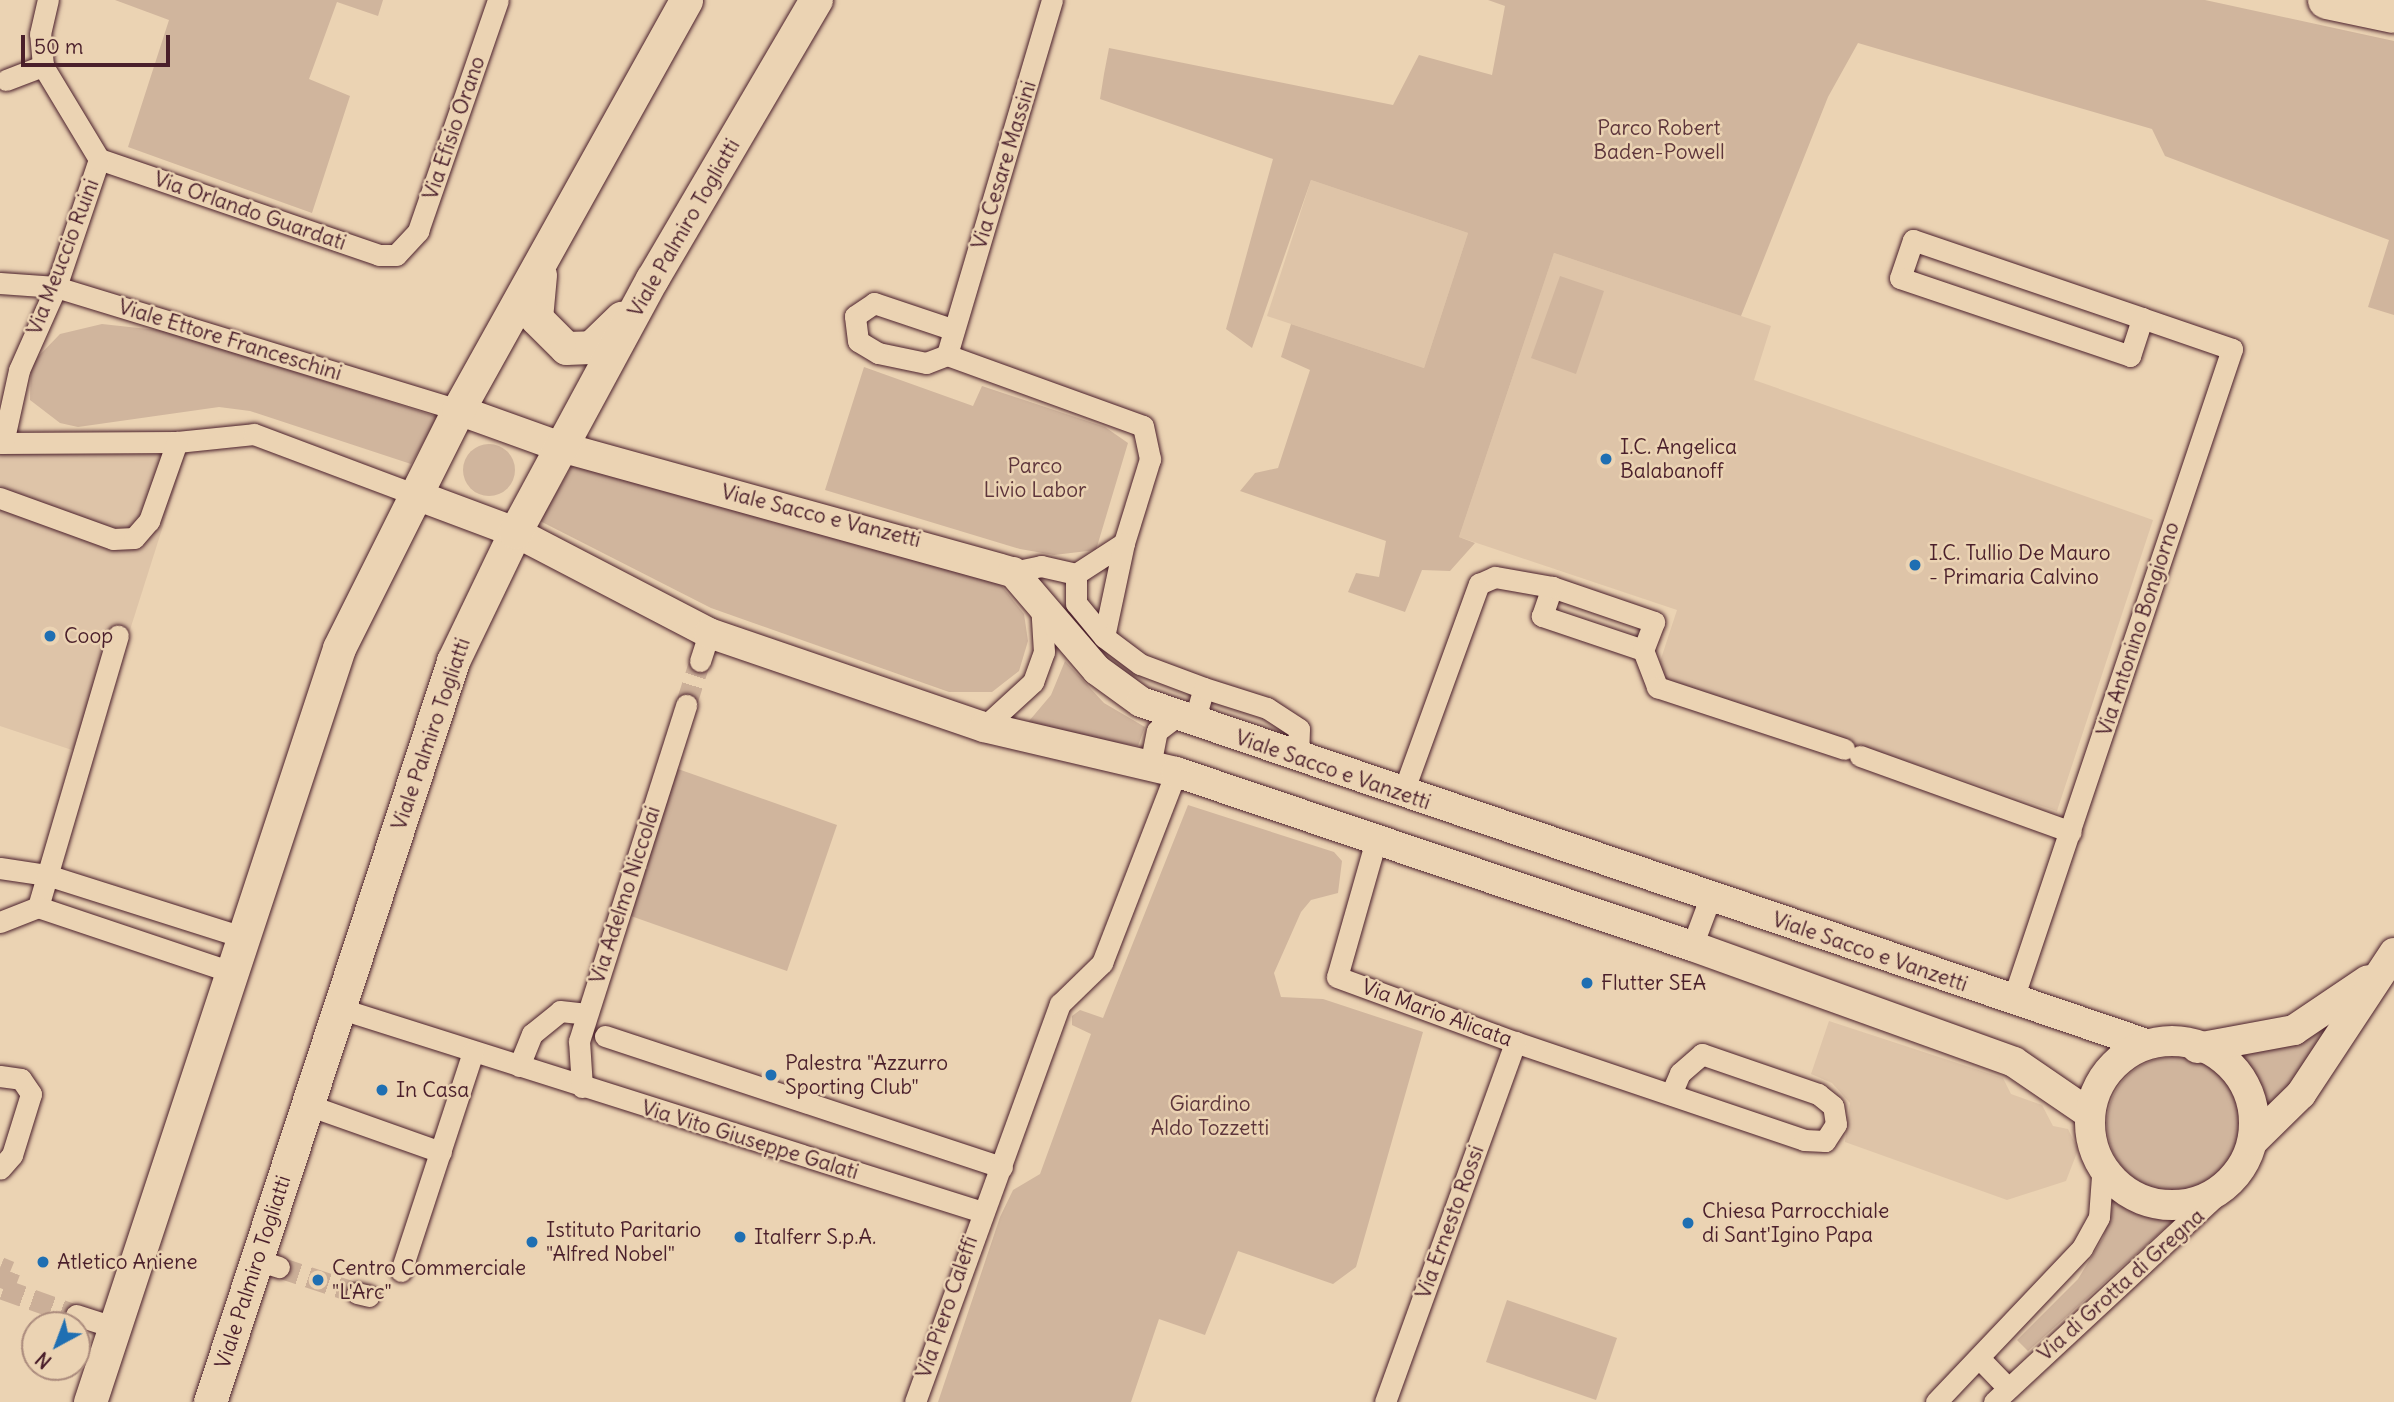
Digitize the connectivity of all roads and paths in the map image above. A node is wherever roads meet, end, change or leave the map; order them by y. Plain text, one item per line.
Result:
1 (48, 0) edge
2 (498, 0) edge
3 (686, 0) edge
4 (816, 0) edge
5 (1052, 0) edge
6 (2327, 0) edge
7 (2360, 0) edge
8 (2394, 11) edge
9 (43, 66) junction
10 (6, 80) dead end
11 (99, 159) junction
12 (401, 252) joint
13 (543, 262) junction
14 (652, 279) junction
15 (0, 282) edge
16 (56, 287) junction
17 (2142, 318) junction
18 (954, 330) junction
19 (947, 355) junction
20 (458, 410) junction
21 (177, 442) junction
22 (1, 443) edge
23 (561, 447) junction
24 (416, 495) junction
25 (0, 498) edge
26 (515, 532) junction
27 (1124, 543) junction
28 (1013, 572) junction
29 (1080, 573) junction
30 (1552, 587) junction
31 (1112, 592) junction
32 (1041, 603) junction
33 (709, 632) junction
34 (118, 636) dead end
35 (1104, 637) junction
36 (1643, 650) junction
37 (700, 661) tunnel mouth
38 (1204, 688) junction
39 (686, 705) tunnel mouth
40 (1185, 719) junction
41 (984, 727) junction
42 (1298, 755) junction
43 (1163, 769) junction
44 (1402, 795) junction
45 (2071, 832) junction
46 (1376, 840) junction
47 (0, 868) edge
48 (47, 874) junction
49 (1710, 898) junction
50 (38, 907) junction
51 (0, 922) edge
52 (243, 937) junction
53 (1692, 946) junction
54 (2392, 956) edge
55 (231, 972) junction
56 (2012, 999) junction
57 (351, 1012) dead end
58 (587, 1014) junction
59 (605, 1036) dead end
60 (1515, 1042) junction
61 (2146, 1044) junction
62 (2197, 1048) junction
63 (473, 1052) junction
64 (519, 1066) junction
65 (0, 1076) edge
66 (582, 1087) junction
67 (1671, 1094) junction
68 (307, 1105) junction
69 (2090, 1114) junction
70 (2253, 1141) junction
71 (441, 1152) junction
72 (2103, 1163) junction
73 (1002, 1167) junction
74 (0, 1169) edge
75 (2233, 1180) junction
76 (979, 1211) junction
77 (401, 1271) dead end
78 (91, 1320) tunnel mouth
79 (114, 1327) junction
80 (1980, 1359) junction
81 (2001, 1395) edge
82 (90, 1402) edge
83 (210, 1402) edge
84 (915, 1402) edge
85 (1385, 1402) edge
86 (1936, 1402) edge

1 - 9 street, Via Meuccio Ruini
2 - 12 street, Via Efisio Orano
3 - 13 main road
4 - 14 main road, Viale Palmiro Togliatti
5 - 18 street, Via Cesare Massini
6 - 8 highway
7 - 8 highway
9 - 10 street
9 - 11 street, Via Meuccio Ruini
11 - 12 street, Via Orlando Guardati
11 - 16 street, Via Meuccio Ruini
13 - 14 main road
13 - 20 main road
14 - 23 main road, Viale Palmiro Togliatti
15 - 16 street, Viale Ettore Franceschini
16 - 20 street, Viale Ettore Franceschini
16 - 22 street, Via Meuccio Ruini
17 - 17 street, Via Antonino Bongiorno
17 - 45 street, Via Antonino Bongiorno
18 - 19 street, Via Cesare Massini
18 - 19 street
19 - 27 street
20 - 23 street, Viale Sacco e Vanzetti
20 - 24 main road
21 - 22 street
21 - 24 street
21 - 25 street
23 - 26 main road, Viale Palmiro Togliatti
23 - 28 street, Viale Sacco e Vanzetti
24 - 26 street
24 - 52 main road
26 - 33 street
26 - 68 main road, Viale Palmiro Togliatti
27 - 29 street
27 - 31 street
28 - 29 street
28 - 32 street, Viale Sacco e Vanzetti
29 - 31 street
29 - 35 street
30 - 36 street
30 - 36 street
30 - 44 street
31 - 35 street
32 - 40 street, Viale Sacco e Vanzetti
32 - 41 street
33 - 37 street
33 - 41 street
34 - 48 street
35 - 38 street
36 - 45 street
38 - 40 street
38 - 42 street
39 - 58 street, Via Adelmo Niccolai
40 - 42 street, Viale Sacco e Vanzetti
40 - 43 street
41 - 43 street
42 - 44 street, Viale Sacco e Vanzetti
43 - 46 street
43 - 73 street
44 - 49 street, Viale Sacco e Vanzetti
45 - 56 street, Via Antonino Bongiorno
46 - 53 street
46 - 60 street, Via Mario Alicata
47 - 48 street
48 - 50 street
48 - 52 street
49 - 53 street
49 - 56 street, Viale Sacco e Vanzetti
50 - 51 street
50 - 55 street
52 - 55 main road
53 - 69 street
54 - 62 street, Via di Grotta di Gregna
54 - 70 street, Via di Grotta di Gregna
55 - 79 main road
56 - 61 street, Viale Sacco e Vanzetti
57 - 63 street, Via Vito Giuseppe Galati
58 - 64 street
58 - 66 street, Via Adelmo Niccolai
59 - 73 street
60 - 67 street, Via Mario Alicata
60 - 85 street, Via Ernesto Rossi
61 - 62 street, Via di Grotta di Gregna
61 - 69 street
62 - 70 street, Via di Grotta di Gregna
63 - 64 street, Via Vito Giuseppe Galati
63 - 71 street
64 - 66 street, Via Vito Giuseppe Galati
65 - 74 street
66 - 76 street, Via Vito Giuseppe Galati
67 - 67 street, Via Mario Alicata
68 - 71 street
68 - 83 main road, Viale Palmiro Togliatti
69 - 72 street, Via di Grotta di Gregna
70 - 75 street, Via di Grotta di Gregna
71 - 77 street
72 - 75 street, Via di Grotta di Gregna
72 - 80 street, Via di Grotta di Gregna
73 - 76 street
75 - 81 street, Via di Grotta di Gregna
76 - 84 street, Via Piero Caleffi
78 - 79 street
79 - 82 main road
80 - 81 street, Via di Grotta di Gregna
80 - 86 street, Via di Grotta di Gregna

